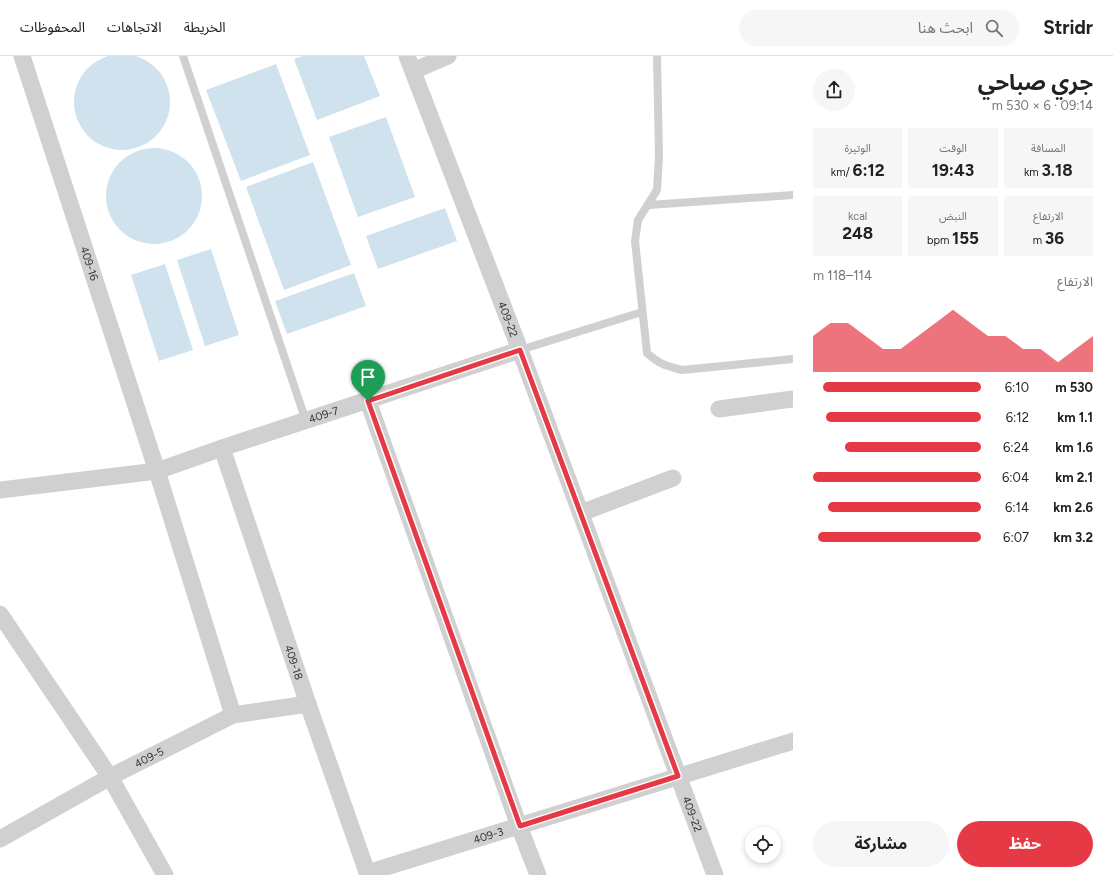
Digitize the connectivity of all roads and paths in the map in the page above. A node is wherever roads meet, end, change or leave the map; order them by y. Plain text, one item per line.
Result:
1 (22, 56) edge
2 (183, 56) edge
3 (448, 56) edge
4 (657, 56) edge
5 (410, 64) edge
6 (793, 195) edge
7 (649, 205) junction
8 (642, 312) junction
9 (520, 350) junction
10 (793, 359) edge
11 (793, 399) edge
12 (368, 401) junction
13 (719, 409) dead end
14 (306, 421) junction
15 (222, 448) junction
16 (157, 471) junction
17 (674, 478) dead end
18 (0, 490) edge
19 (581, 514) junction
20 (0, 614) edge
21 (308, 704) junction
22 (233, 715) junction
23 (793, 741) edge
24 (678, 776) junction
25 (110, 777) junction
26 (520, 826) junction
27 (0, 839) edge
28 (367, 874) edge
29 (165, 875) edge
30 (538, 875) edge
31 (715, 875) edge

1 - 16 street, 409-16
2 - 14 lane
3 - 5 street
4 - 7 lane
5 - 9 street, 409-22
6 - 7 lane
7 - 8 lane
8 - 9 lane, 409-7
8 - 10 lane
9 - 12 street, 409-7
9 - 19 street, 409-22
11 - 13 street
12 - 14 street, 409-7
12 - 26 street
14 - 15 street, 409-7
15 - 16 street, 409-7
15 - 21 street, 409-18
16 - 18 street, 409-7
16 - 22 street, 409-16
17 - 19 street
19 - 24 street, 409-22
20 - 25 street
21 - 22 street, 409-5
21 - 28 street, 409-18
22 - 25 street, 409-5
23 - 24 street, 409-3
24 - 26 street, 409-3
24 - 31 street, 409-22
25 - 27 street, 409-5
25 - 29 street
26 - 28 street, 409-3
26 - 30 street

